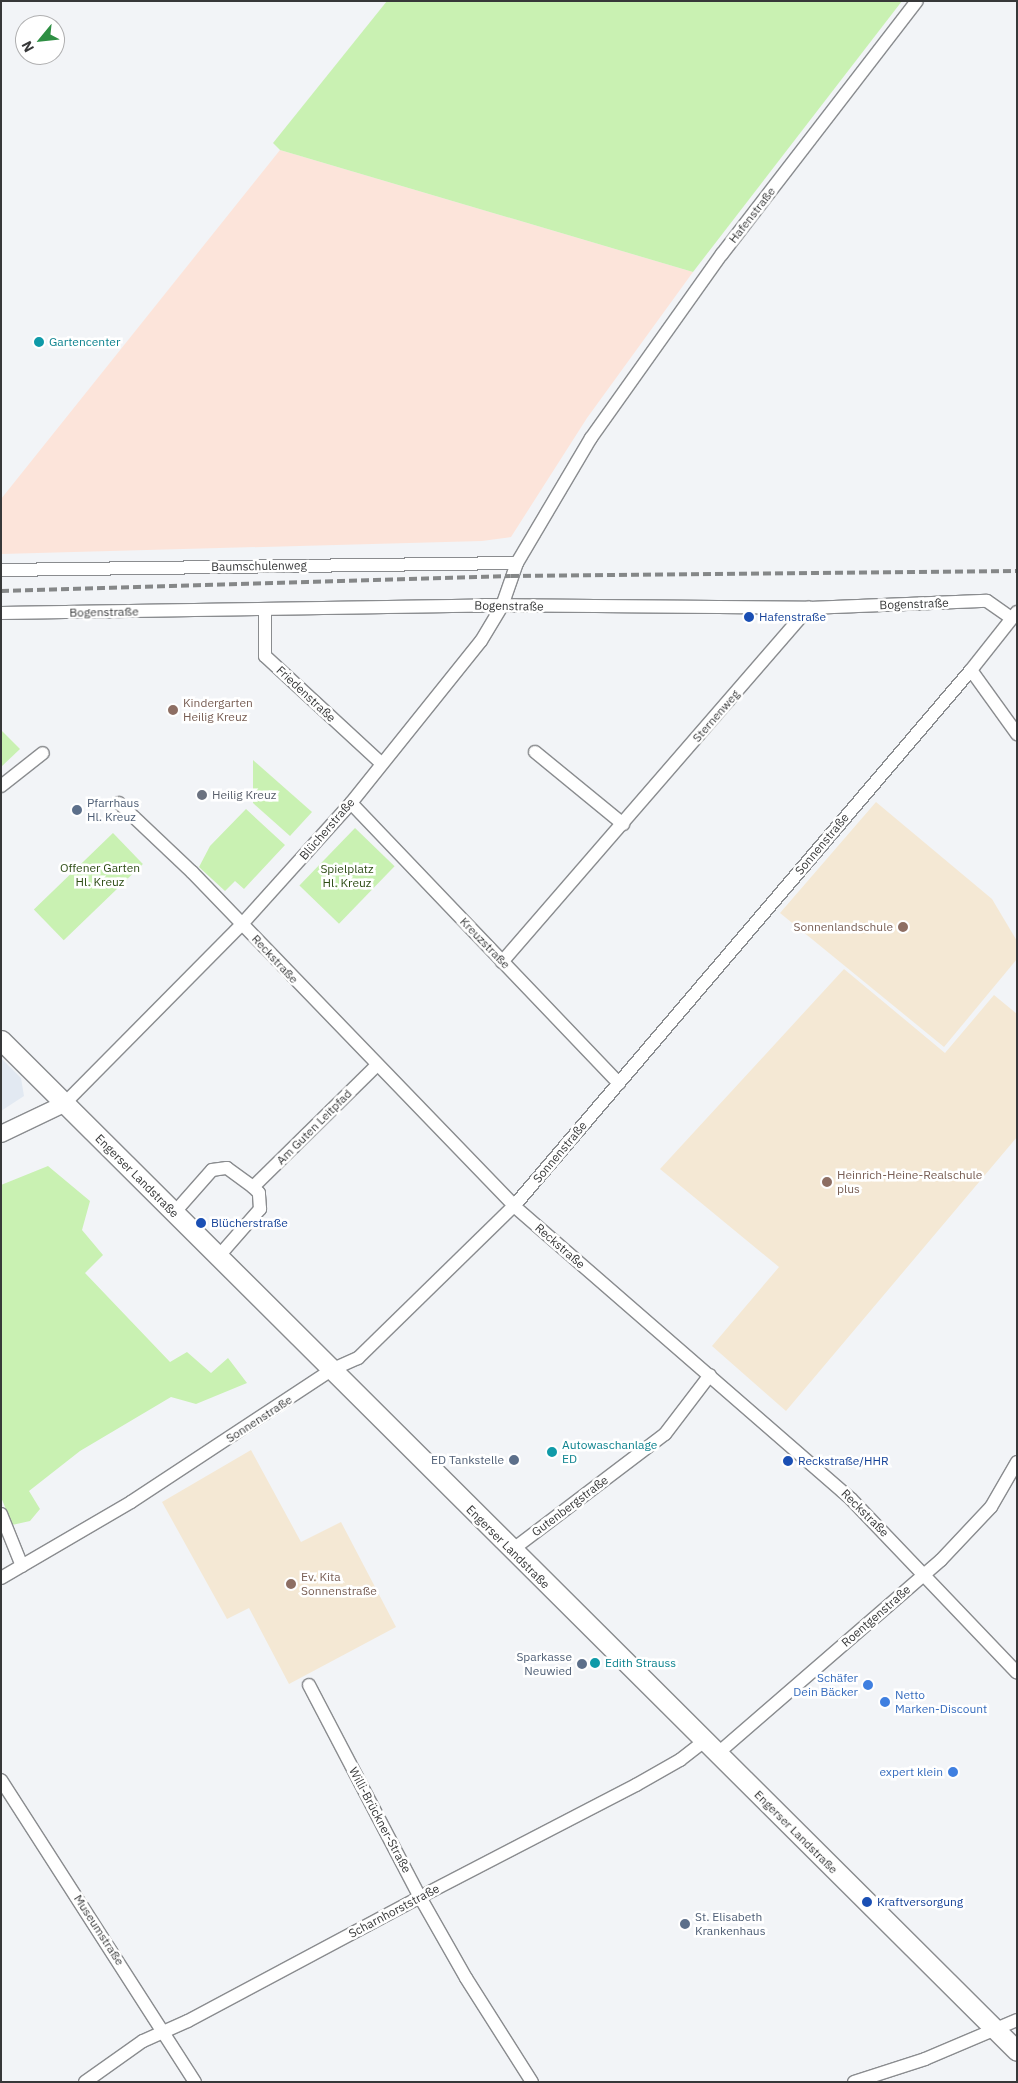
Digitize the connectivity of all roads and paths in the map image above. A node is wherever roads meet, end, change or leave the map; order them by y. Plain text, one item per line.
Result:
1 (916, 1) edge
2 (517, 563) junction
3 (1, 570) edge
4 (502, 606) junction
5 (809, 608) junction
6 (264, 609) junction
7 (1, 613) edge
8 (1014, 615) edge
9 (971, 670) junction
10 (1017, 734) edge
11 (535, 752) dead end
12 (43, 753) dead end
13 (381, 763) junction
14 (1, 786) edge
15 (119, 803) dead end
16 (351, 803) junction
17 (623, 824) junction
18 (242, 924) junction
19 (502, 962) junction
20 (1, 1040) edge
21 (376, 1066) junction
22 (619, 1083) junction
23 (64, 1104) junction
24 (1, 1134) edge
25 (253, 1187) junction
26 (514, 1206) junction
27 (174, 1213) junction
28 (218, 1257) junction
29 (331, 1370) junction
30 (710, 1376) junction
31 (1017, 1462) edge
32 (1, 1514) edge
33 (512, 1550) junction
34 (22, 1566) junction
35 (923, 1576) junction
36 (1, 1578) edge
37 (1017, 1673) edge
38 (309, 1685) dead end
39 (711, 1747) junction
40 (1, 1780) edge
41 (420, 1897) junction
42 (1017, 2020) edge
43 (996, 2030) junction
44 (164, 2031) junction
45 (1017, 2051) edge
46 (84, 2082) edge
47 (195, 2082) edge
48 (532, 2082) edge
49 (854, 2082) edge

1 - 2 street, Hafenstraße
2 - 3 street, Baumschulenweg
2 - 4 street, Blücherstraße
4 - 5 street, Bogenstraße
4 - 6 street, Bogenstraße
4 - 13 street, Blücherstraße
5 - 8 street, Bogenstraße
5 - 17 street, Sternenweg
6 - 7 street, Bogenstraße
6 - 13 street, Friedenstraße
8 - 9 street, Sonnenstraße
9 - 10 street
9 - 22 street, Sonnenstraße
11 - 17 street
12 - 14 street
13 - 16 street, Blücherstraße
15 - 18 street, Reckstraße
16 - 18 street, Blücherstraße
16 - 19 street, Kreuzstraße
17 - 19 street, Sternenweg
18 - 21 street, Reckstraße
18 - 23 street, Blücherstraße
19 - 22 street, Kreuzstraße
20 - 23 main road, Engerser Landstraße
21 - 25 street, Am Guten Leitpfad
21 - 26 street, Reckstraße
22 - 26 street, Sonnenstraße
23 - 24 street, Blücherstraße
23 - 27 main road, Engerser Landstraße
25 - 27 street
25 - 28 street
26 - 29 street, Sonnenstraße
26 - 30 street, Reckstraße
27 - 28 main road, Engerser Landstraße
28 - 29 main road, Engerser Landstraße
29 - 33 main road, Engerser Landstraße
29 - 34 street, Sonnenstraße
30 - 33 street, Gutenbergstraße
30 - 35 street, Reckstraße
31 - 35 street, Roentgenstraße
32 - 34 street
33 - 39 main road, Engerser Landstraße
34 - 36 street, Sonnenstraße
35 - 37 street, Reckstraße
35 - 39 street, Roentgenstraße
38 - 41 street, Willi-Brückner-Straße
39 - 41 street, Scharnhorststraße
39 - 43 main road, Engerser Landstraße
40 - 44 street, Museumstraße
41 - 44 street, Scharnhorststraße
41 - 48 street, Willi-Brückner-Straße
42 - 43 street
43 - 45 main road, Engerser Landstraße
43 - 49 street
44 - 46 street, Scharnhorststraße
44 - 47 street, Museumstraße

